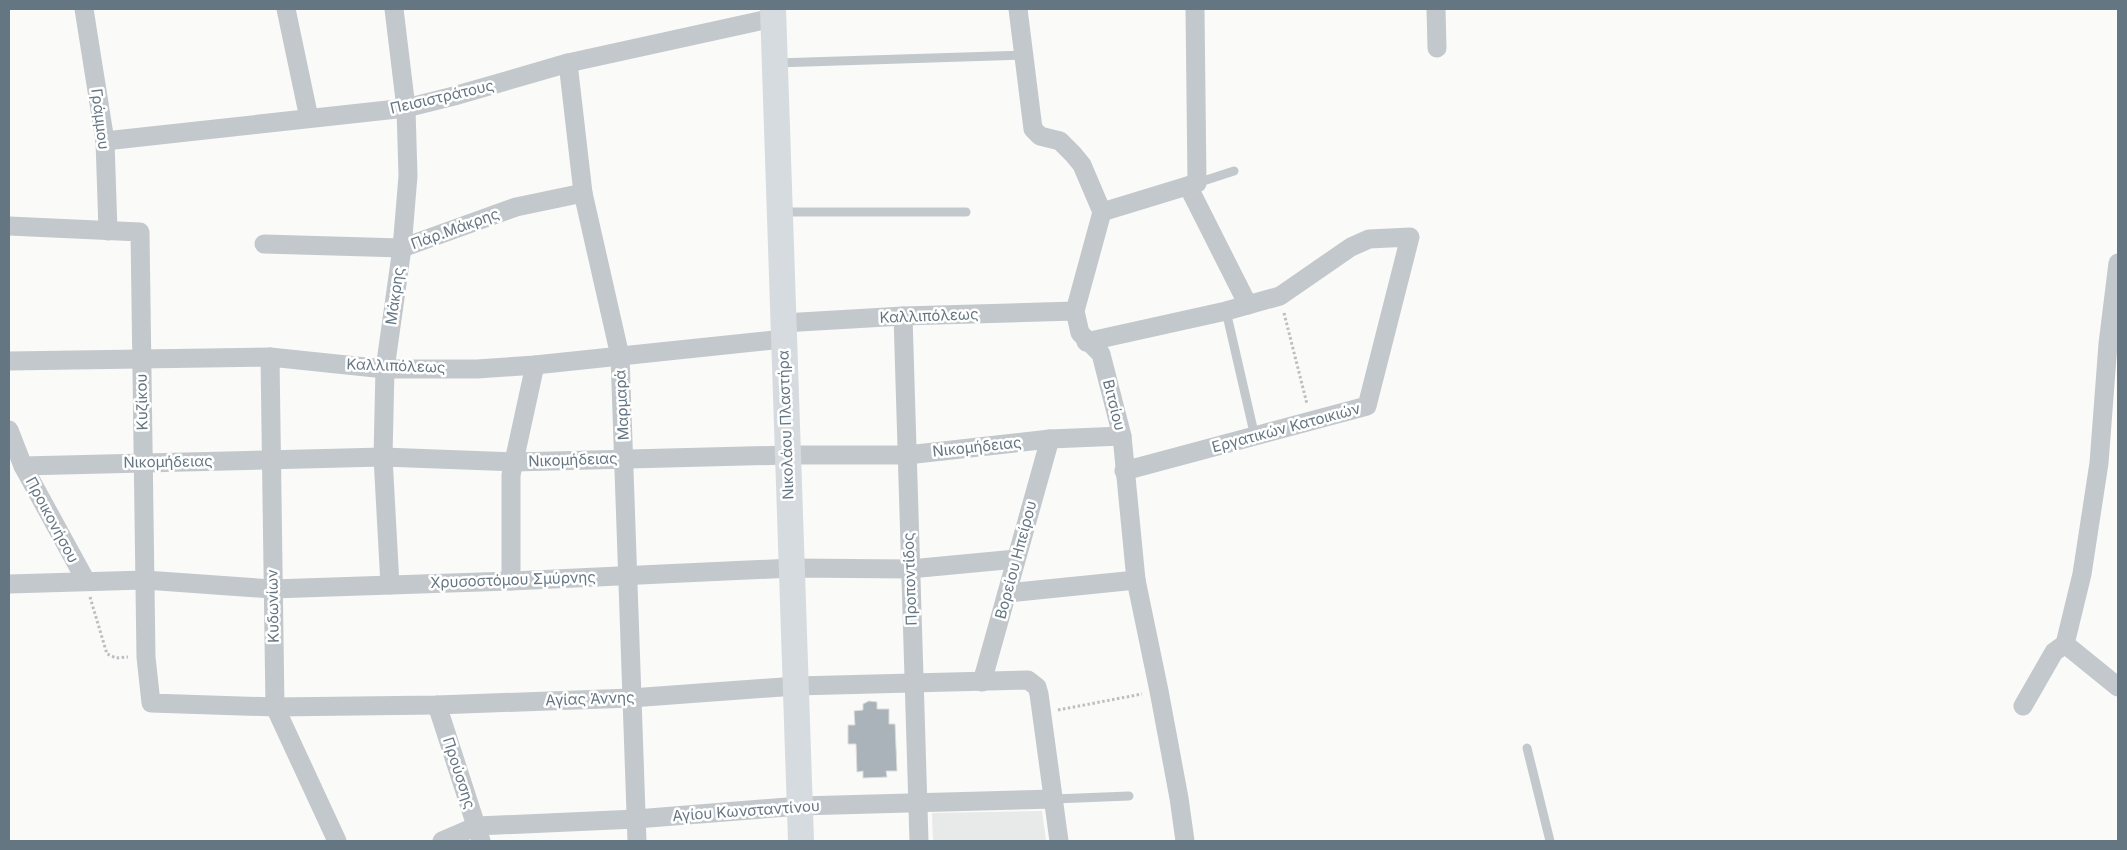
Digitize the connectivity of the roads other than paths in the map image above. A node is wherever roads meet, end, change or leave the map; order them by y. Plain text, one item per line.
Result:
1 (84, 9) edge
2 (286, 9) edge
3 (394, 9) edge
4 (1018, 9) edge
5 (1194, 9) edge
6 (1436, 9) edge
7 (773, 13) edge
8 (1437, 48) dead end
9 (1023, 55) junction
10 (568, 63) junction
11 (775, 63) junction
12 (406, 108) junction
13 (309, 118) junction
14 (104, 141) junction
15 (1234, 171) dead end
16 (1192, 184) junction
17 (583, 193) junction
18 (780, 212) junction
19 (966, 212) dead end
20 (1102, 212) junction
21 (9, 226) edge
22 (108, 231) junction
23 (264, 244) dead end
24 (402, 248) junction
25 (2118, 264) edge
26 (1248, 305) junction
27 (1075, 311) junction
28 (1226, 311) junction
29 (903, 316) junction
30 (783, 331) junction
31 (1086, 342) junction
32 (620, 356) junction
33 (270, 357) junction
34 (142, 359) junction
35 (9, 362) edge
36 (535, 365) junction
37 (385, 369) junction
38 (9, 430) edge
39 (1122, 436) junction
40 (1255, 437) junction
41 (1050, 439) junction
42 (787, 455) junction
43 (907, 455) junction
44 (383, 457) junction
45 (624, 459) junction
46 (272, 460) junction
47 (514, 462) junction
48 (143, 463) junction
49 (23, 466) junction
50 (1124, 471) junction
51 (1016, 559) junction
52 (792, 568) junction
53 (910, 569) junction
54 (626, 576) junction
55 (145, 580) junction
56 (1136, 580) junction
57 (511, 581) junction
58 (86, 582) junction
59 (9, 584) edge
60 (390, 585) junction
61 (272, 589) junction
62 (1007, 593) junction
63 (2065, 644) junction
64 (982, 682) junction
65 (914, 683) junction
66 (796, 686) junction
67 (2118, 687) edge
68 (632, 698) junction
69 (151, 703) joint
70 (437, 705) junction
71 (2023, 706) dead end
72 (275, 707) junction
73 (1527, 748) dead end
74 (1130, 796) dead end
75 (1054, 799) junction
76 (918, 803) junction
77 (800, 806) junction
78 (636, 819) junction
79 (479, 834) edge
80 (337, 841) edge
81 (442, 841) edge
82 (637, 841) edge
83 (801, 841) edge
84 (919, 841) edge
85 (1059, 841) edge
86 (1185, 841) edge
87 (1550, 841) edge

1 - 14 street, Γράμμου
2 - 13 street
3 - 12 street, Μάκρης
4 - 9 street
5 - 16 street
6 - 8 street
7 - 10 street, Πεισιστράτους
7 - 11 main road, Νικολάου Πλαστήρα
9 - 11 lane
9 - 20 street
10 - 12 street, Πεισιστράτους
10 - 17 street, Μαρμαρά
11 - 18 main road, Νικολάου Πλαστήρα
12 - 13 street, Πεισιστράτους
12 - 24 street, Μάκρης
13 - 14 street, Πεισιστράτους
14 - 22 street, Γράμμου
15 - 16 lane
16 - 20 street
16 - 26 street
17 - 24 street, Πάρ.Μάκρης
17 - 32 street, Μαρμαρά
18 - 19 lane
18 - 30 main road, Νικολάου Πλαστήρα
20 - 27 street
21 - 22 street, Κυζίκου
22 - 34 street, Κυζίκου
23 - 24 street, Πάρ.Μάκρης
24 - 37 street, Μάκρης
25 - 63 street
26 - 28 street
26 - 40 street, Εργατικών Κατοικιών
27 - 29 street, Καλλιπόλεως
27 - 31 street, Βιτσίου
28 - 31 street
28 - 40 lane
29 - 30 street, Καλλιπόλεως
29 - 43 street, Προποντίδος
30 - 32 street, Καλλιπόλεως
30 - 42 main road, Νικολάου Πλαστήρα
31 - 39 street, Βιτσίου
32 - 36 street, Καλλιπόλεως
32 - 45 street, Μαρμαρά
33 - 34 street, Καλλιπόλεως
33 - 37 street, Καλλιπόλεως
33 - 46 street, Κυδωνίων
34 - 35 street, Καλλιπόλεως
34 - 48 street, Κυζίκου
36 - 37 street, Καλλιπόλεως
36 - 47 street
37 - 44 street, Μάκρης
38 - 49 street, Προικονήσου
39 - 41 street, Νικομήδειας
39 - 50 street, Βιτσίου
40 - 50 street, Εργατικών Κατοικιών
41 - 43 street, Νικομήδειας
41 - 51 street, Βορείου Ηπείρου
42 - 43 street, Νικομήδειας
42 - 45 street, Νικομήδειας
42 - 52 main road, Νικολάου Πλαστήρα
43 - 53 street, Προποντίδος
44 - 46 street, Νικομήδειας
44 - 47 street, Νικομήδειας
44 - 60 street, Μάκρης
45 - 47 street, Νικομήδειας
45 - 54 street, Μαρμαρά
46 - 48 street, Νικομήδειας
46 - 61 street, Κυδωνίων
47 - 57 street
48 - 49 street, Νικομήδειας
48 - 55 street, Κυζίκου
49 - 58 street, Προικονήσου
50 - 56 street, Βιτσίου
51 - 53 street, Χρυσοστόμου Σμύρνης
51 - 62 street, Βορείου Ηπείρου
52 - 53 street, Χρυσοστόμου Σμύρνης
52 - 54 street, Χρυσοστόμου Σμύρνης
52 - 66 main road, Νικολάου Πλαστήρα
53 - 65 street, Προποντίδος
54 - 57 street, Χρυσοστόμου Σμύρνης
54 - 68 street, Μαρμαρά
55 - 58 street, Χρυσοστόμου Σμύρνης
55 - 61 street, Χρυσοστόμου Σμύρνης
55 - 69 street, Κυζίκου
56 - 62 street
56 - 86 street, Βιτσίου
57 - 60 street, Χρυσοστόμου Σμύρνης
58 - 59 street, Χρυσοστόμου Σμύρνης
60 - 61 street, Χρυσοστόμου Σμύρνης
61 - 72 street, Κυδωνίων
62 - 64 street, Βορείου Ηπείρου
63 - 67 street
63 - 71 street
64 - 65 street, Αγίας Άννης
64 - 75 street, Αγίας Άννης
65 - 66 street, Αγίας Άννης
65 - 76 street, Προποντίδος
66 - 68 street, Αγίας Άννης
66 - 77 main road, Νικολάου Πλαστήρα
68 - 70 street, Αγίας Άννης
68 - 78 street, Μαρμαρά
69 - 72 street, Αγίας Άννης
70 - 72 street, Αγίας Άννης
70 - 79 street, Προύσσης
72 - 80 street, Κυδωνίων
73 - 87 lane
74 - 75 lane
75 - 76 street, Αγίου Κωνσταντίνου
75 - 85 street
76 - 77 street, Αγίου Κωνσταντίνου
76 - 84 street, Προποντίδος
77 - 78 street, Αγίου Κωνσταντίνου
77 - 83 main road, Νικολάου Πλαστήρα
78 - 79 street, Αγίου Κωνσταντίνου
78 - 82 street, Μαρμαρά
79 - 81 street, Αγίου Κωνσταντίνου

